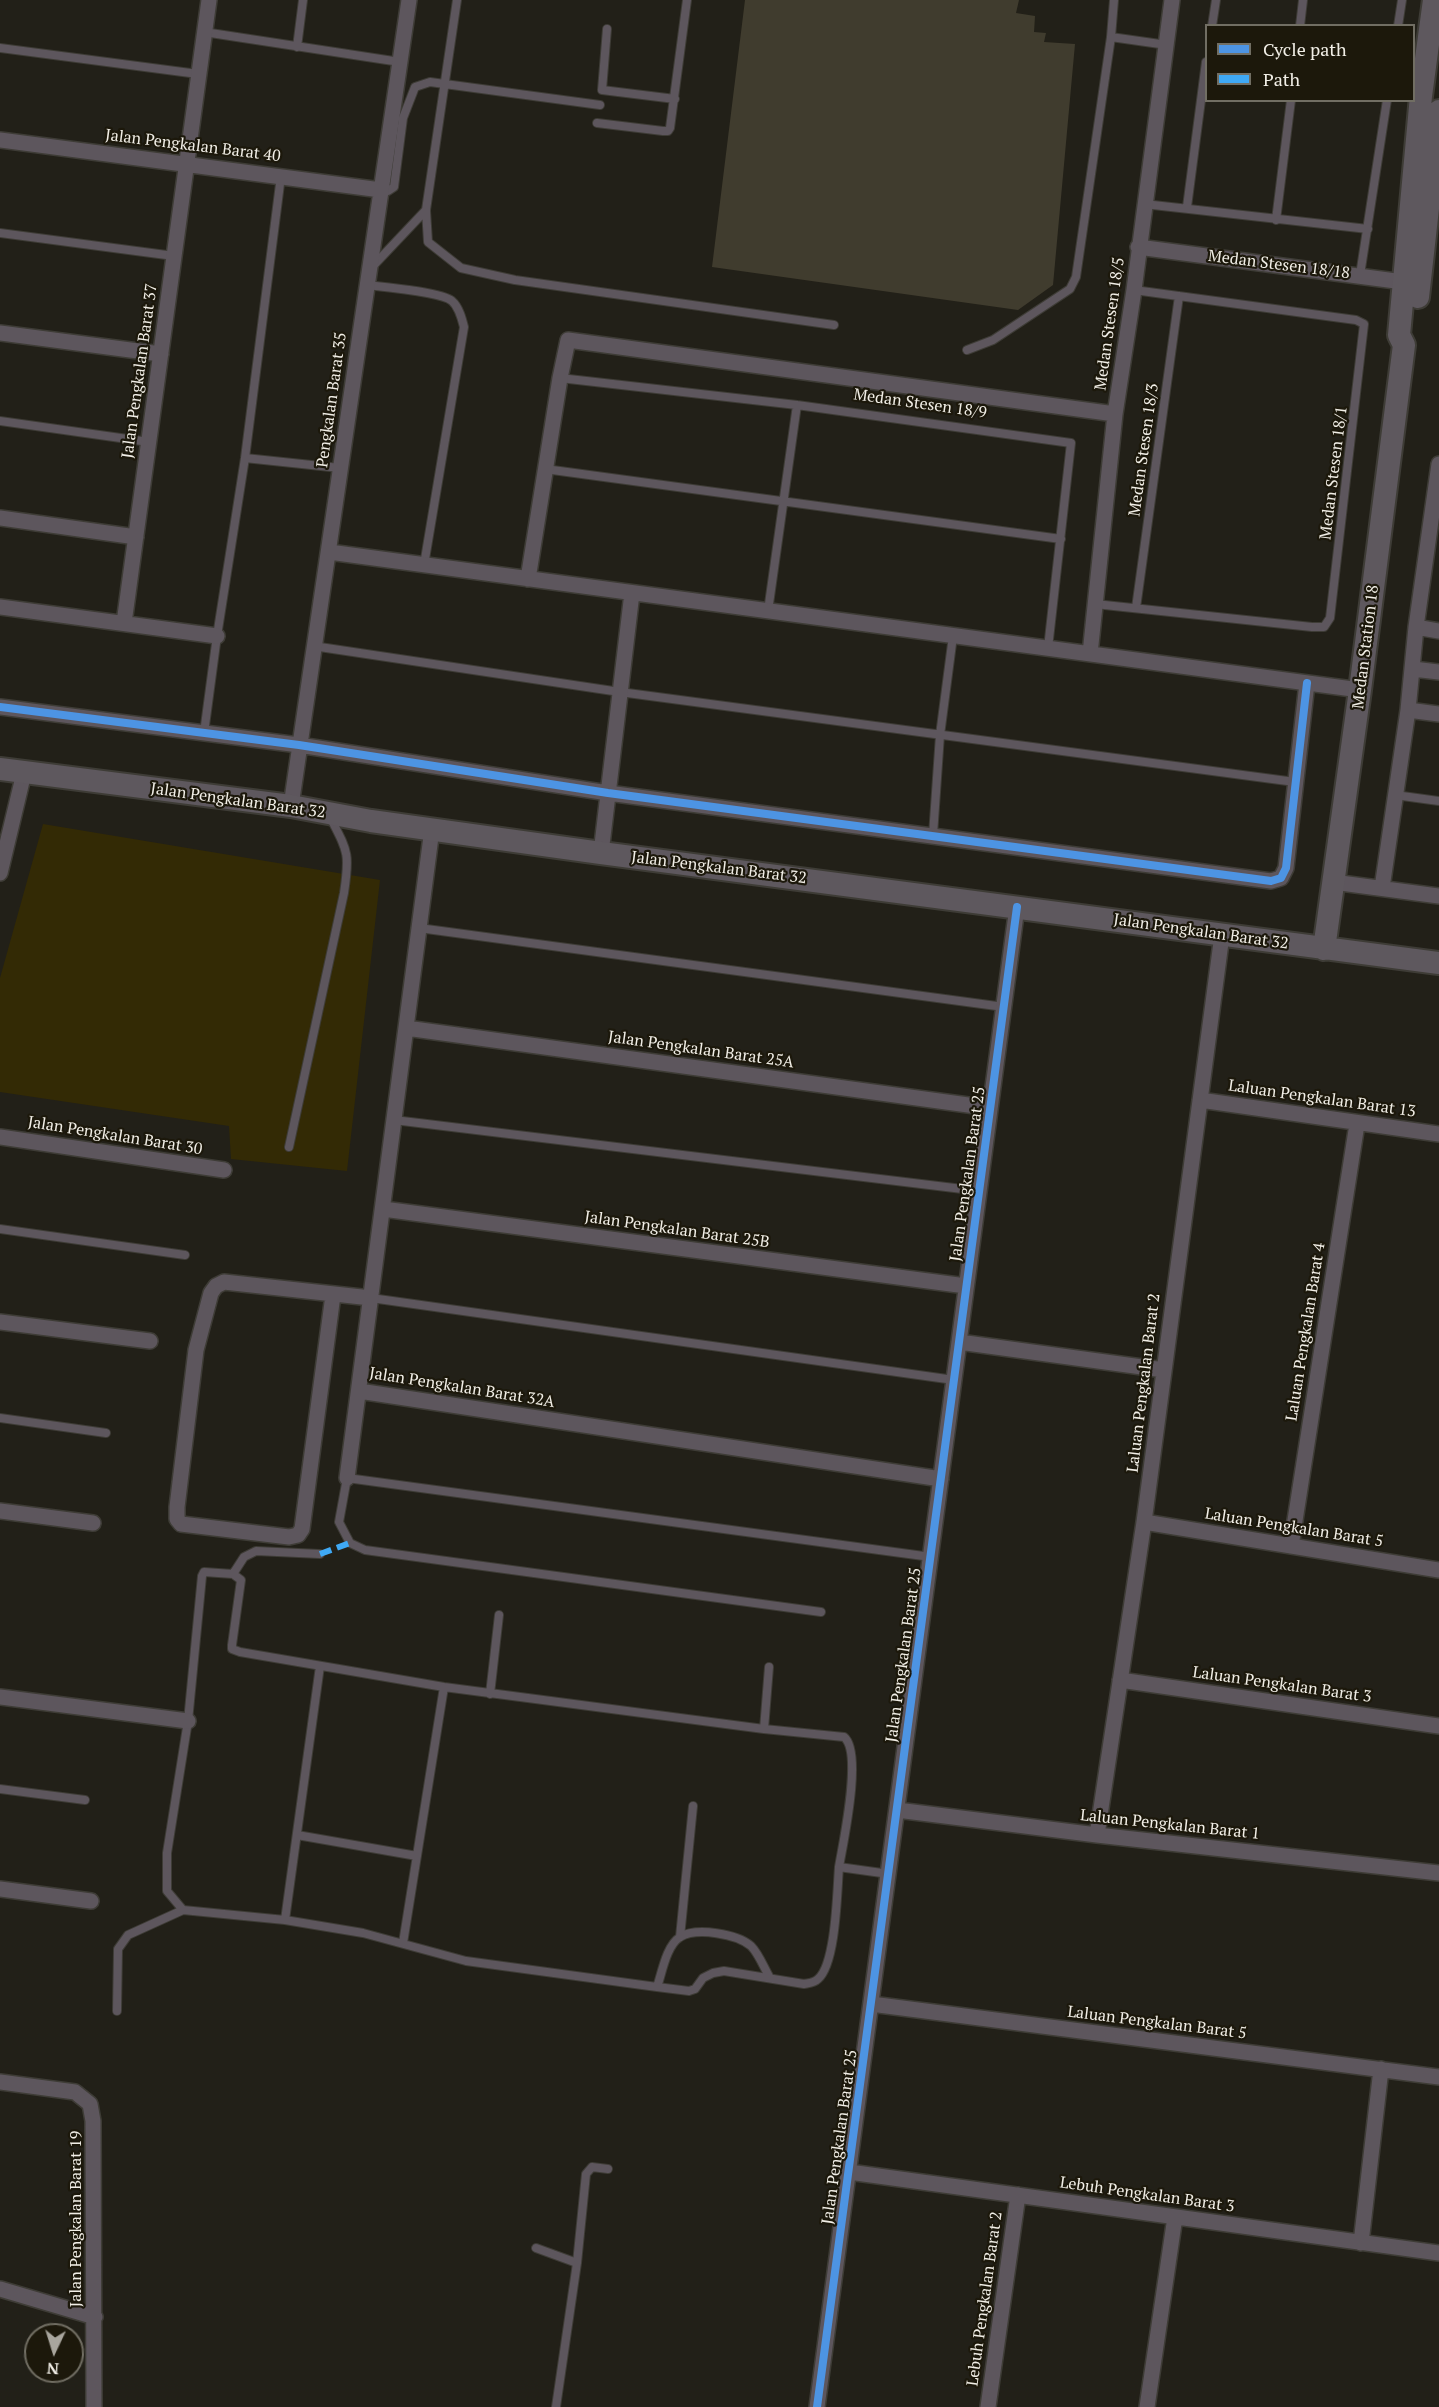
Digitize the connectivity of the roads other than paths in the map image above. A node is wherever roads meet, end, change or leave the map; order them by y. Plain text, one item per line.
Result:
1 (209, 0) edge
2 (303, 0) edge
3 (409, 0) edge
4 (457, 0) edge
5 (687, 0) edge
6 (1114, 0) edge
7 (1172, 0) edge
8 (1216, 0) edge
9 (1303, 0) edge
10 (1402, 0) edge
11 (1434, 0) edge
12 (1212, 24) edge
13 (1300, 24) edge
14 (1398, 24) edge
15 (607, 29) dead end
16 (204, 32) junction
17 (1111, 38) junction
18 (1167, 45) junction
19 (297, 46) junction
20 (0, 48) edge
21 (400, 62) junction
22 (1205, 70) edge
23 (198, 74) junction
24 (446, 84) junction
25 (675, 99) junction
26 (1291, 102) edge
27 (1387, 102) edge
28 (600, 105) dead end
29 (1439, 111) edge
30 (597, 123) dead end
31 (0, 140) edge
32 (186, 163) junction
33 (282, 176) junction
34 (381, 190) junction
35 (1144, 204) junction
36 (1188, 207) junction
37 (426, 210) junction
38 (1276, 220) junction
39 (1368, 229) junction
40 (0, 232) edge
41 (1138, 247) junction
42 (1423, 254) edge
43 (174, 256) junction
44 (1360, 275) junction
45 (368, 277) junction
46 (1412, 283) junction
47 (1134, 290) junction
48 (1179, 296) junction
49 (834, 325) dead end
50 (0, 333) edge
51 (967, 350) dead end
52 (161, 354) junction
53 (560, 378) junction
54 (797, 405) junction
55 (1115, 414) junction
56 (0, 421) edge
57 (149, 442) junction
58 (245, 458) junction
59 (1439, 464) edge
60 (340, 468) junction
61 (544, 469) junction
62 (783, 502) junction
63 (0, 518) edge
64 (136, 537) junction
65 (1061, 540) junction
66 (329, 552) junction
67 (423, 565) junction
68 (528, 579) junction
69 (632, 593) junction
70 (1095, 604) junction
71 (0, 607) edge
72 (1136, 608) junction
73 (768, 611) junction
74 (124, 623) junction
75 (1416, 627) junction
76 (1439, 631) edge
77 (217, 636) junction
78 (952, 636) junction
79 (313, 646) junction
80 (1048, 648) junction
81 (1090, 654) junction
82 (1413, 669) junction
83 (1439, 672) edge
84 (1306, 683) junction
85 (1360, 690) junction
86 (620, 692) junction
87 (0, 707) edge
88 (1408, 711) junction
89 (1439, 714) edge
90 (204, 733) junction
91 (940, 735) junction
92 (299, 745) junction
93 (0, 769) edge
94 (24, 773) junction
95 (1295, 782) junction
96 (608, 793) junction
97 (1395, 795) junction
98 (1439, 801) edge
99 (291, 806) junction
100 (328, 813) junction
101 (7, 817) edge
102 (432, 829) junction
103 (933, 836) junction
104 (601, 853) junction
105 (0, 873) edge
106 (1333, 882) junction
107 (1382, 888) junction
108 (1439, 896) edge
109 (1017, 907) junction
110 (419, 928) junction
111 (1222, 935) junction
112 (1324, 949) junction
113 (1439, 963) edge
114 (1004, 1007) junction
115 (406, 1028) junction
116 (1200, 1100) junction
117 (990, 1108) junction
118 (394, 1120) junction
119 (1357, 1124) junction
120 (1439, 1134) edge
121 (0, 1137) edge
122 (289, 1148) dead end
123 (224, 1170) dead end
124 (979, 1191) junction
125 (383, 1209) junction
126 (0, 1229) edge
127 (185, 1255) dead end
128 (966, 1286) junction
129 (333, 1295) junction
130 (371, 1298) junction
131 (0, 1322) edge
132 (150, 1341) dead end
133 (959, 1342) junction
134 (1164, 1370) junction
135 (954, 1380) junction
136 (359, 1391) junction
137 (0, 1418) edge
138 (106, 1433) dead end
139 (347, 1478) junction
140 (941, 1479) junction
141 (0, 1511) edge
142 (1144, 1522) junction
143 (93, 1523) dead end
144 (1292, 1546) junction
145 (320, 1554) dead end
146 (931, 1557) junction
147 (1439, 1570) edge
148 (233, 1574) junction
149 (821, 1612) dead end
150 (499, 1614) dead end
151 (320, 1666) junction
152 (769, 1667) dead end
153 (1120, 1680) junction
154 (444, 1687) junction
155 (490, 1694) junction
156 (0, 1697) edge
157 (188, 1721) junction
158 (1439, 1726) edge
159 (764, 1729) junction
160 (0, 1789) edge
161 (85, 1800) dead end
162 (693, 1806) dead end
163 (897, 1810) junction
164 (297, 1835) junction
165 (1097, 1835) junction
166 (417, 1857) junction
167 (839, 1868) junction
168 (1439, 1873) edge
169 (889, 1874) junction
170 (0, 1889) edge
171 (91, 1901) dead end
172 (183, 1910) junction
173 (285, 1920) junction
174 (680, 1937) junction
175 (404, 1943) junction
176 (770, 1978) junction
177 (657, 1987) junction
178 (871, 2004) junction
179 (117, 2011) dead end
180 (1381, 2069) junction
181 (1439, 2077) edge
182 (0, 2082) edge
183 (608, 2169) dead end
184 (849, 2172) junction
185 (1018, 2195) junction
186 (1175, 2217) junction
187 (1361, 2242) junction
188 (537, 2248) dead end
189 (1439, 2253) edge
190 (577, 2264) junction
191 (0, 2289) edge
192 (95, 2317) junction
193 (94, 2407) edge
194 (556, 2407) edge
195 (817, 2407) edge
196 (988, 2407) edge
197 (1147, 2407) edge

1 - 16 street, Jalan Pengkalan Barat 37
2 - 19 lane
3 - 21 street, Pengkalan Barat 35
4 - 24 lane
5 - 25 lane
6 - 17 lane
7 - 18 street, Medan Stesen 18/5
8 - 12 lane
9 - 13 lane
10 - 14 lane
11 - 42 street, Medan Station 18
15 - 25 lane
16 - 19 lane
16 - 23 street, Jalan Pengkalan Barat 37
17 - 18 lane
17 - 51 lane
18 - 35 street, Medan Stesen 18/5
19 - 21 lane
20 - 23 lane
21 - 34 street, Pengkalan Barat 35
22 - 36 lane
23 - 32 street, Jalan Pengkalan Barat 37
24 - 28 lane
24 - 34 lane
24 - 37 lane
25 - 30 lane
26 - 38 lane
27 - 39 lane
29 - 42 street, Medan Station 18
31 - 32 street, Jalan Pengkalan Barat 40
32 - 33 street, Jalan Pengkalan Barat 40
32 - 43 street, Jalan Pengkalan Barat 37
33 - 34 street, Jalan Pengkalan Barat 40
33 - 58 lane
34 - 45 street, Pengkalan Barat 35
35 - 36 lane
35 - 41 street, Medan Stesen 18/5
36 - 38 lane
37 - 45 lane
37 - 49 lane
38 - 39 lane
39 - 44 lane
40 - 43 lane
41 - 44 street, Medan Stesen 18/18
41 - 47 street, Medan Stesen 18/5
42 - 46 street, Medan Station 18
43 - 52 street, Jalan Pengkalan Barat 37
44 - 46 street, Medan Stesen 18/18
45 - 60 street, Pengkalan Barat 35
45 - 67 lane
46 - 85 street, Medan Station 18
47 - 48 lane, Medan Stesen 18/1
47 - 55 street, Medan Stesen 18/5
48 - 72 lane, Medan Stesen 18/3
48 - 72 lane, Medan Stesen 18/1
50 - 52 street
52 - 57 street, Jalan Pengkalan Barat 37
53 - 54 lane, Medan Stesen 18/9
53 - 55 street, Medan Stesen 18/9
53 - 61 street
54 - 62 lane
54 - 65 lane, Medan Stesen 18/9
55 - 70 street, Medan Stesen 18/5
56 - 57 lane
57 - 64 street, Jalan Pengkalan Barat 37
58 - 60 lane
58 - 77 lane
59 - 75 street
60 - 66 street, Pengkalan Barat 35
61 - 62 lane
61 - 68 street
62 - 65 lane
62 - 73 lane
63 - 64 street
64 - 74 street, Jalan Pengkalan Barat 37
65 - 80 lane, Medan Stesen 18/9
66 - 67 street
66 - 79 street, Pengkalan Barat 35
67 - 68 street
68 - 69 street
69 - 73 street
69 - 86 street
70 - 72 lane, Medan Stesen 18/1
70 - 81 street, Medan Stesen 18/5
71 - 74 street
73 - 78 street
74 - 77 street
75 - 76 street
75 - 82 street
77 - 90 lane
78 - 80 street
78 - 91 lane
79 - 86 lane
79 - 92 street, Pengkalan Barat 35
80 - 81 street
81 - 84 street
82 - 83 street
82 - 88 street
84 - 85 street
84 - 95 street
85 - 106 street, Medan Station 18
86 - 91 lane
86 - 96 street
87 - 90 street
88 - 89 street
88 - 97 street
90 - 92 street
91 - 95 lane
91 - 103 lane
92 - 96 street
92 - 99 street, Pengkalan Barat 35
93 - 94 street, Jalan Pengkalan Barat 32
94 - 99 street, Jalan Pengkalan Barat 32
94 - 101 street
95 - 103 street
96 - 103 street
96 - 104 street
97 - 98 lane
97 - 107 street
99 - 100 street, Jalan Pengkalan Barat 32
100 - 102 street, Jalan Pengkalan Barat 32
100 - 122 lane
101 - 105 street
102 - 104 street, Jalan Pengkalan Barat 32
102 - 110 street, Jalan Pengkalan Barat 32A
104 - 109 street, Jalan Pengkalan Barat 32
106 - 107 street
106 - 112 street, Medan Station 18
107 - 108 street
109 - 111 street, Jalan Pengkalan Barat 32
109 - 114 street, Jalan Pengkalan Barat 25
110 - 114 lane
110 - 115 street, Jalan Pengkalan Barat 32A
111 - 112 street, Jalan Pengkalan Barat 32
111 - 116 street, Laluan Pengkalan Barat 2
112 - 113 street, Jalan Pengkalan Barat 32
114 - 117 street, Jalan Pengkalan Barat 25
115 - 117 street, Jalan Pengkalan Barat 25A
115 - 118 street, Jalan Pengkalan Barat 32A
116 - 119 street, Laluan Pengkalan Barat 13
116 - 134 street, Laluan Pengkalan Barat 2
117 - 124 street, Jalan Pengkalan Barat 25
118 - 124 lane
118 - 125 street, Jalan Pengkalan Barat 32A
119 - 120 street, Laluan Pengkalan Barat 13
119 - 144 street, Laluan Pengkalan Barat 4
121 - 123 street, Jalan Pengkalan Barat 30
124 - 128 street, Jalan Pengkalan Barat 25
125 - 128 street, Jalan Pengkalan Barat 25B
125 - 130 street, Jalan Pengkalan Barat 32A
126 - 127 lane
128 - 133 street, Jalan Pengkalan Barat 25
129 - 129 street
129 - 130 street
130 - 135 lane
130 - 136 street, Jalan Pengkalan Barat 32A
131 - 132 street
133 - 134 street
133 - 135 street, Jalan Pengkalan Barat 25
134 - 142 street, Laluan Pengkalan Barat 2
135 - 140 street, Jalan Pengkalan Barat 25
136 - 139 street
136 - 140 street, Jalan Pengkalan Barat 32A
137 - 138 lane
139 - 146 lane
139 - 149 lane
140 - 146 street, Jalan Pengkalan Barat 25
141 - 143 street
142 - 144 street, Laluan Pengkalan Barat 5
142 - 153 street, Laluan Pengkalan Barat 2
144 - 147 street, Laluan Pengkalan Barat 5
145 - 148 lane
146 - 163 street, Jalan Pengkalan Barat 25
148 - 151 lane
148 - 157 lane
150 - 155 lane
151 - 154 lane
151 - 164 lane
152 - 159 lane
153 - 158 street, Laluan Pengkalan Barat 3
153 - 165 street, Laluan Pengkalan Barat 2
154 - 155 lane
154 - 166 lane
155 - 159 lane
156 - 157 street
157 - 172 lane
159 - 167 lane
160 - 161 lane
162 - 174 lane
163 - 165 street, Laluan Pengkalan Barat 1
163 - 169 street, Jalan Pengkalan Barat 25
164 - 166 lane
164 - 173 lane
165 - 168 street, Laluan Pengkalan Barat 1
166 - 175 lane
167 - 169 lane
167 - 176 lane
169 - 178 street, Jalan Pengkalan Barat 25
170 - 171 street
172 - 173 lane
172 - 179 lane
173 - 175 lane
174 - 176 lane
174 - 177 lane
175 - 177 lane
176 - 177 lane
178 - 180 street, Laluan Pengkalan Barat 5
178 - 184 street, Jalan Pengkalan Barat 25
180 - 181 street, Laluan Pengkalan Barat 5
180 - 187 street
182 - 192 street, Jalan Pengkalan Barat 19
183 - 190 lane
184 - 185 street, Lebuh Pengkalan Barat 3
184 - 195 street, Jalan Pengkalan Barat 25
185 - 186 street, Lebuh Pengkalan Barat 3
185 - 196 street, Lebuh Pengkalan Barat 2
186 - 187 street, Lebuh Pengkalan Barat 3
186 - 197 street
187 - 189 street, Lebuh Pengkalan Barat 3
188 - 190 lane
190 - 194 lane
191 - 192 street
192 - 193 street, Jalan Pengkalan Barat 19

